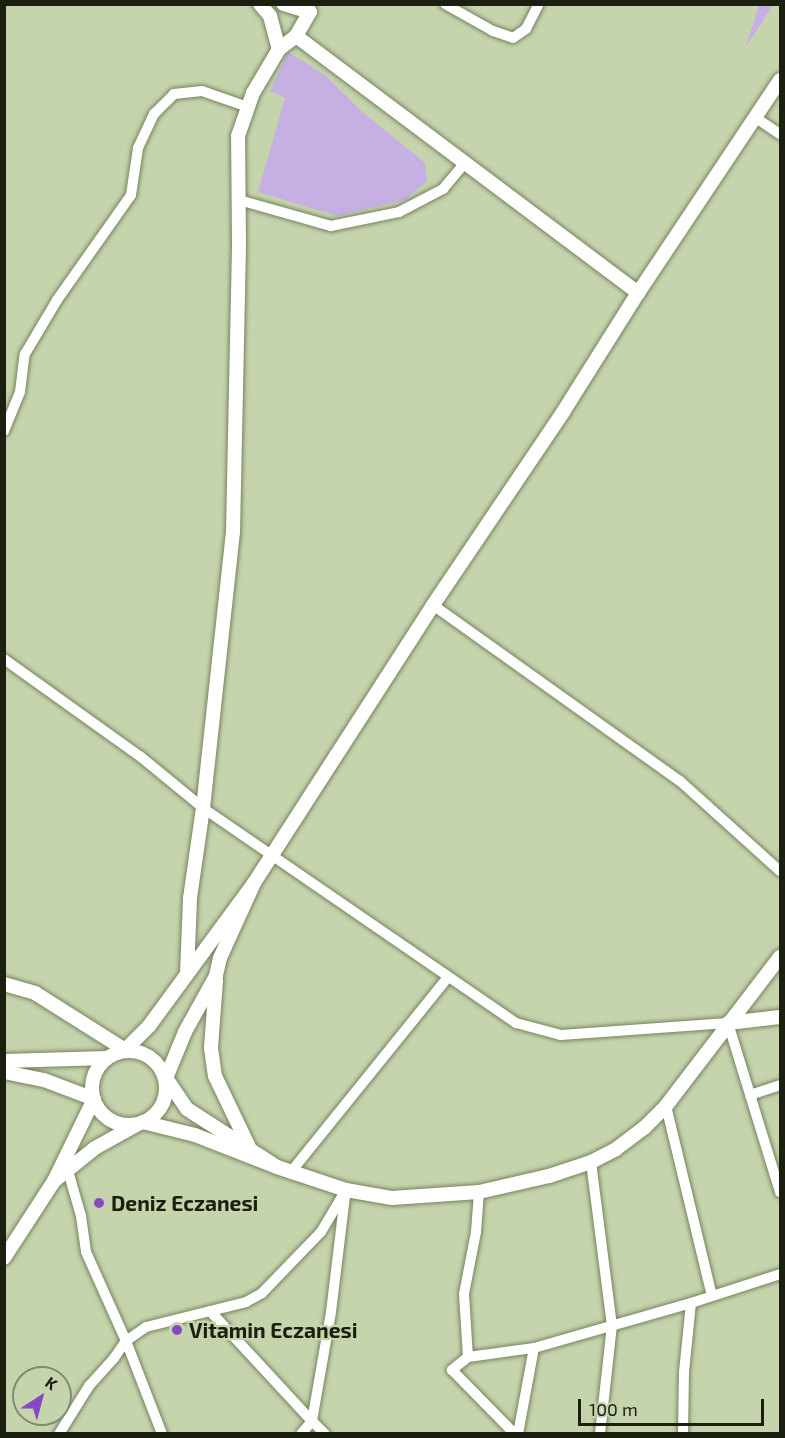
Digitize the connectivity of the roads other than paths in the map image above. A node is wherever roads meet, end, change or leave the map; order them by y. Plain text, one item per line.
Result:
1 (260, 4) edge
2 (283, 4) edge
3 (445, 4) edge
4 (539, 4) edge
5 (313, 8) edge
6 (296, 36) junction
7 (279, 49) junction
8 (780, 80) edge
9 (248, 106) junction
10 (756, 118) junction
11 (780, 134) edge
12 (465, 163) junction
13 (238, 200) junction
14 (638, 293) junction
15 (4, 431) edge
16 (433, 605) junction
17 (4, 658) edge
18 (203, 808) junction
19 (272, 855) junction
20 (780, 871) edge
21 (254, 883) junction
22 (780, 957) edge
23 (188, 974) junction
24 (216, 976) junction
25 (448, 977) junction
26 (4, 984) edge
27 (780, 1017) edge
28 (728, 1023) junction
29 (125, 1050) junction
30 (107, 1058) junction
31 (4, 1061) edge
32 (4, 1072) edge
33 (166, 1078) junction
34 (780, 1085) edge
35 (750, 1095) junction
36 (94, 1099) junction
37 (666, 1106) junction
38 (140, 1123) junction
39 (249, 1147) junction
40 (591, 1162) junction
41 (283, 1170) junction
42 (68, 1171) junction
43 (54, 1181) junction
44 (346, 1190) junction
45 (780, 1191) edge
46 (479, 1192) junction
47 (4, 1258) edge
48 (780, 1274) edge
49 (712, 1296) junction
50 (691, 1303) junction
51 (210, 1311) junction
52 (612, 1325) junction
53 (126, 1341) junction
54 (534, 1348) junction
55 (468, 1358) junction
56 (312, 1421) junction
57 (59, 1434) edge
58 (162, 1434) edge
59 (301, 1434) edge
60 (325, 1434) edge
61 (517, 1434) edge
62 (600, 1434) edge
63 (683, 1434) edge

1 - 7 main road
2 - 5 main road
3 - 4 street
5 - 6 main road
6 - 7 main road
6 - 12 main road
7 - 9 main road
8 - 10 main road
9 - 13 main road
9 - 15 street
10 - 11 street
10 - 14 main road
12 - 13 street
12 - 14 main road
13 - 18 main road
14 - 16 main road
16 - 19 main road
16 - 20 street
17 - 18 street
18 - 19 street
18 - 23 main road
19 - 21 main road
19 - 25 street
21 - 23 main road
21 - 24 main road
22 - 28 main road
23 - 29 main road
24 - 33 main road
24 - 39 main road
25 - 28 street
25 - 41 street
26 - 29 main road
27 - 28 main road
28 - 35 street
28 - 37 main road
29 - 30 main road
29 - 33 main road
30 - 31 main road
30 - 36 main road
32 - 36 main road
33 - 38 main road
33 - 39 main road
34 - 35 street
35 - 45 street
36 - 38 main road
36 - 43 main road
37 - 40 main road
37 - 49 street
38 - 41 main road
38 - 42 main road
39 - 41 main road
40 - 46 main road
40 - 52 street
41 - 44 main road
42 - 43 main road
42 - 53 street
43 - 47 main road
44 - 46 main road
44 - 51 street
44 - 56 street
46 - 55 street
48 - 49 street
49 - 50 street
50 - 52 street
50 - 63 street
51 - 53 street
51 - 56 street
52 - 54 street
52 - 62 street
53 - 57 street
53 - 58 street
54 - 55 street
54 - 61 street
55 - 61 street
56 - 59 street
56 - 60 street

